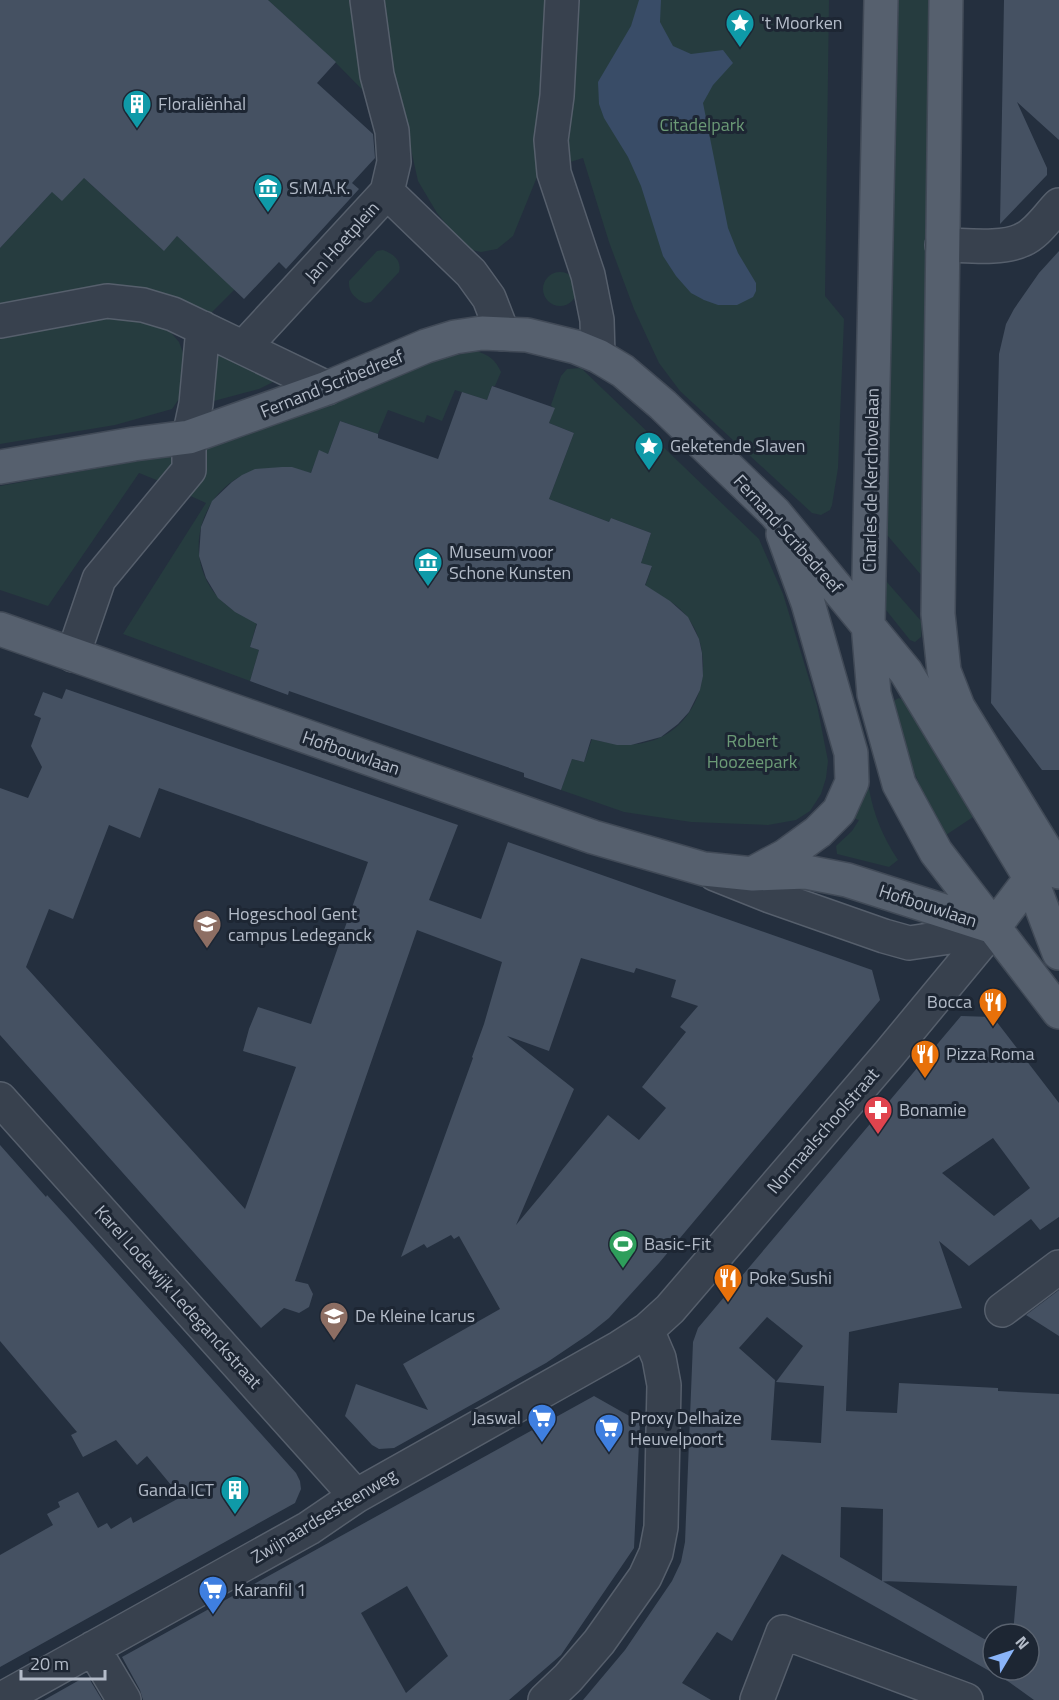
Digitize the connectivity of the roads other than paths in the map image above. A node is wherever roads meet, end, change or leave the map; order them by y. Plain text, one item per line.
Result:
1 (367, 0) edge
2 (562, 0) edge
3 (882, 0) edge
4 (946, 0) edge
5 (387, 192) junction
6 (1059, 205) edge
7 (942, 245) junction
8 (3, 318) edge
9 (203, 328) junction
10 (503, 334) junction
11 (244, 347) junction
12 (598, 356) junction
13 (327, 388) junction
14 (189, 437) junction
15 (0, 467) edge
16 (775, 513) junction
17 (868, 624) junction
18 (0, 629) edge
19 (73, 656) junction
20 (1049, 862) edge
21 (704, 869) junction
22 (753, 874) junction
23 (1002, 916) junction
24 (1059, 953) edge
25 (1059, 1012) edge
26 (0, 1099) edge
27 (1059, 1267) edge
28 (1002, 1310) dead end
29 (647, 1330) junction
30 (356, 1496) junction
31 (93, 1648) junction
32 (764, 1698) edge
33 (4, 1699) edge
34 (124, 1700) edge
35 (545, 1700) edge
36 (966, 1700) edge

1 - 5 street
2 - 12 street
3 - 17 main road, Charles de Kerchovelaan
4 - 7 main road
5 - 10 street, Jan Hoetplein
5 - 11 street, Jan Hoetplein
6 - 7 street
7 - 20 main road
8 - 9 street
9 - 11 street
9 - 14 street
10 - 12 main road, Fernand Scribedreef
10 - 13 main road, Fernand Scribedreef
11 - 13 street
12 - 16 main road, Fernand Scribedreef
13 - 14 main road, Fernand Scribedreef
14 - 15 main road, Fernand Scribedreef
14 - 19 street
16 - 17 main road, Fernand Scribedreef
16 - 22 main road
17 - 20 main road, Fernand Scribedreef
17 - 23 main road, Charles de Kerchovelaan
18 - 19 main road, Hofbouwlaan
19 - 21 main road, Hofbouwlaan
20 - 23 main road
20 - 24 main road
21 - 22 main road, Hofbouwlaan
21 - 23 street, Hofbouwlaan
22 - 23 main road, Hofbouwlaan
23 - 24 main road
23 - 25 main road
23 - 29 street, Normaalschoolstraat
26 - 30 street, Karel Lodewijk Ledeganckstraat
27 - 28 street
29 - 30 street, Zwijnaardsesteenweg
29 - 35 street
30 - 31 street, Zwijnaardsesteenweg
31 - 33 street, Zwijnaardsesteenweg
31 - 34 street
32 - 36 street

